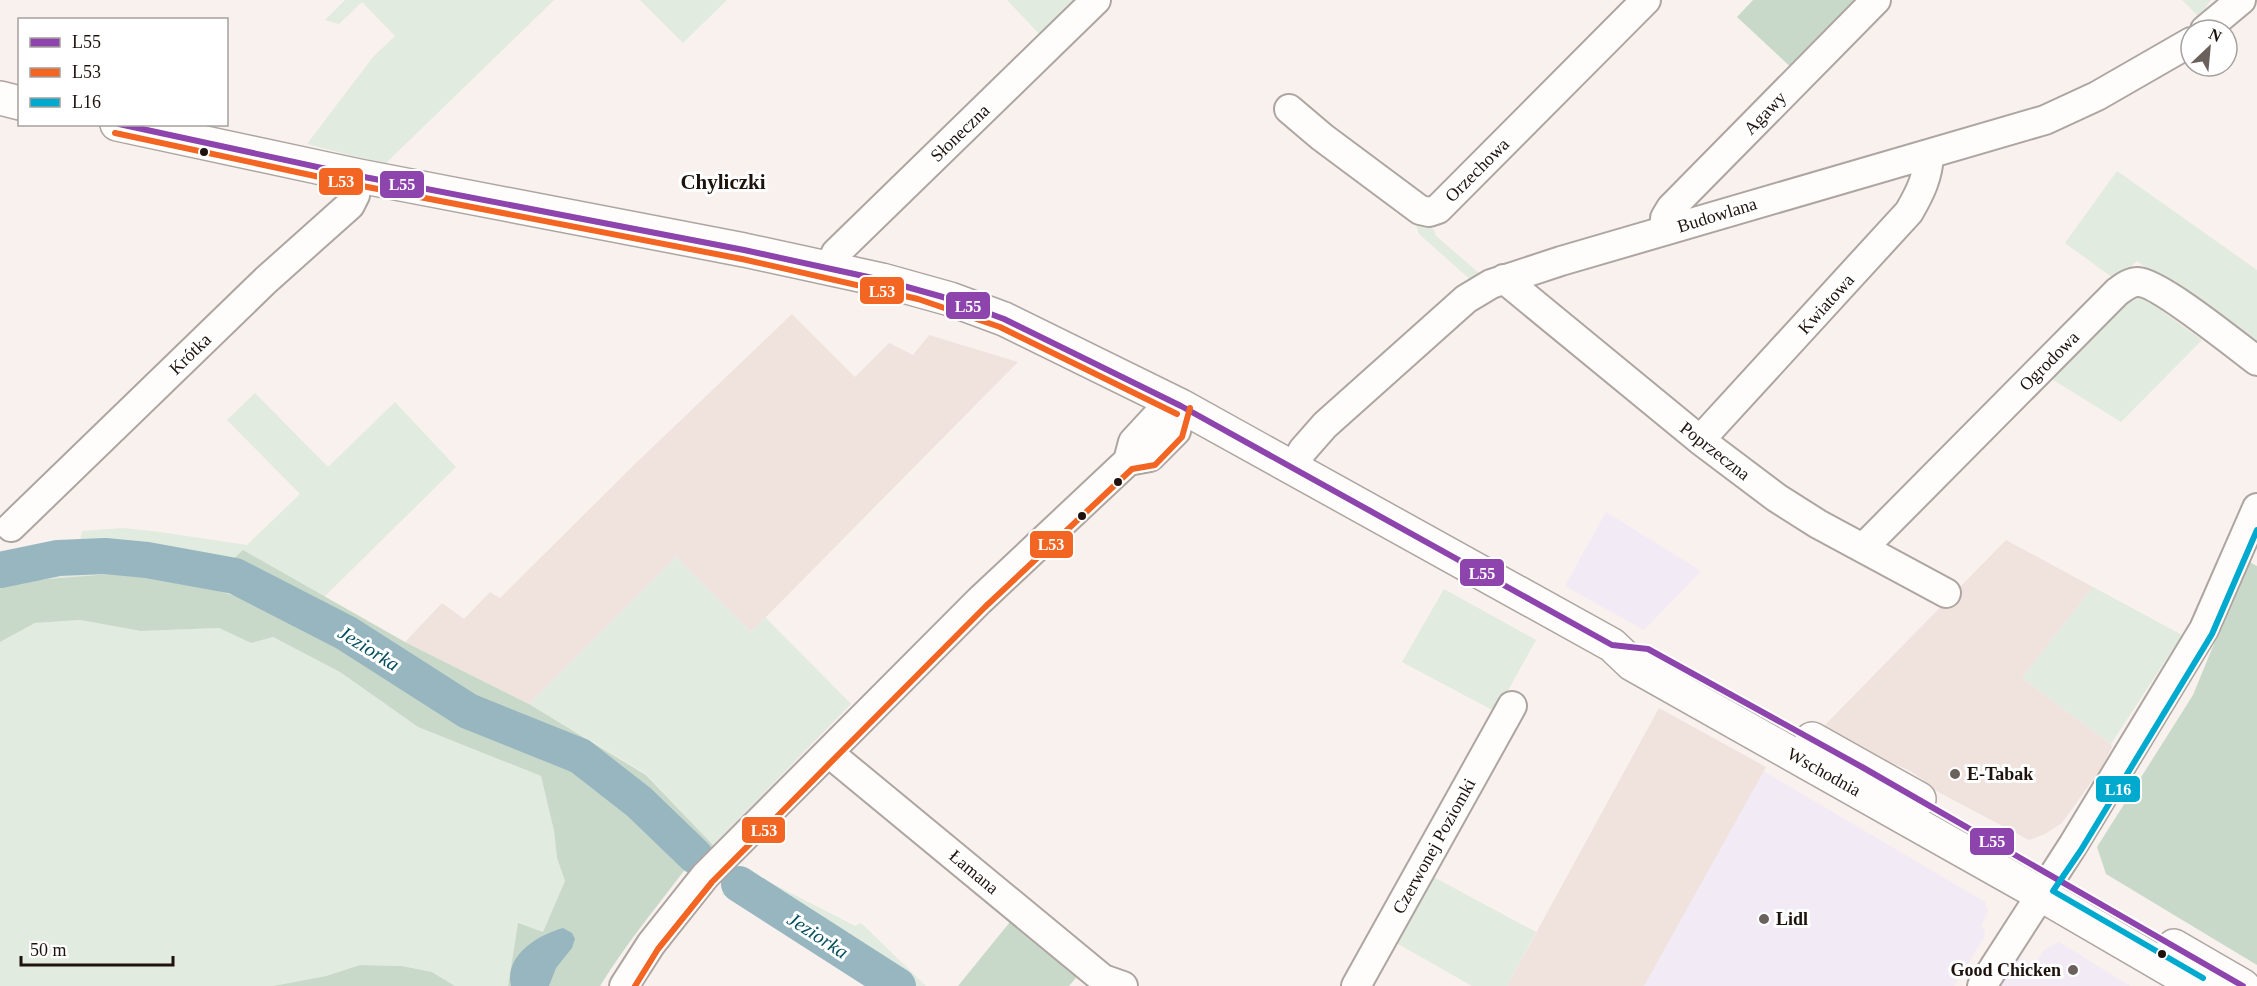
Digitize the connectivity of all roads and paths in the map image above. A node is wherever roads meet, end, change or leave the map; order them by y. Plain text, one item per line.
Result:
1 (1096, 0) edge
2 (1646, 0) edge
3 (1876, 0) edge
4 (2241, 0) edge
5 (2219, 18) edge
6 (2179, 49) edge
7 (0, 98) edge
8 (18, 102) edge
9 (1289, 109) dead end
10 (126, 126) edge
11 (1929, 155) junction
12 (358, 176) junction
13 (1665, 230) junction
14 (828, 268) junction
15 (1504, 279) junction
16 (2257, 361) edge
17 (1181, 406) junction
18 (1700, 440) junction
19 (1293, 467) junction
20 (2257, 508) edge
21 (11, 527) dead end
22 (1863, 548) junction
23 (2249, 550) edge
24 (1946, 592) dead end
25 (1512, 706) dead end
26 (829, 753) junction
27 (2046, 885) junction
28 (624, 986) edge
29 (1123, 986) edge
30 (1356, 986) edge
31 (1982, 986) edge
32 (2198, 986) edge
33 (2243, 986) edge

1 - 14 street, Słoneczna
2 - 9 street, Orzechowa
3 - 13 street, Agawy
4 - 5 street
6 - 11 street, Budowlana
7 - 8 main road
10 - 12 main road, Wschodnia
11 - 13 street, Budowlana
11 - 18 street, Kwiatowa
12 - 14 main road, Wschodnia
12 - 21 street, Krótka
13 - 15 street, Budowlana
14 - 17 main road, Wschodnia
15 - 18 street, Poprzeczna
15 - 19 street, Budowlana
16 - 22 street, Ogrodowa
17 - 19 main road, Wschodnia
17 - 26 street
18 - 22 street, Poprzeczna
19 - 27 main road, Wschodnia
20 - 23 street
22 - 24 street, Poprzeczna
23 - 27 street
25 - 30 street, Czerwonej Poziomki
26 - 28 street
26 - 29 street, Łamana
27 - 31 street
27 - 32 main road
27 - 33 main road

